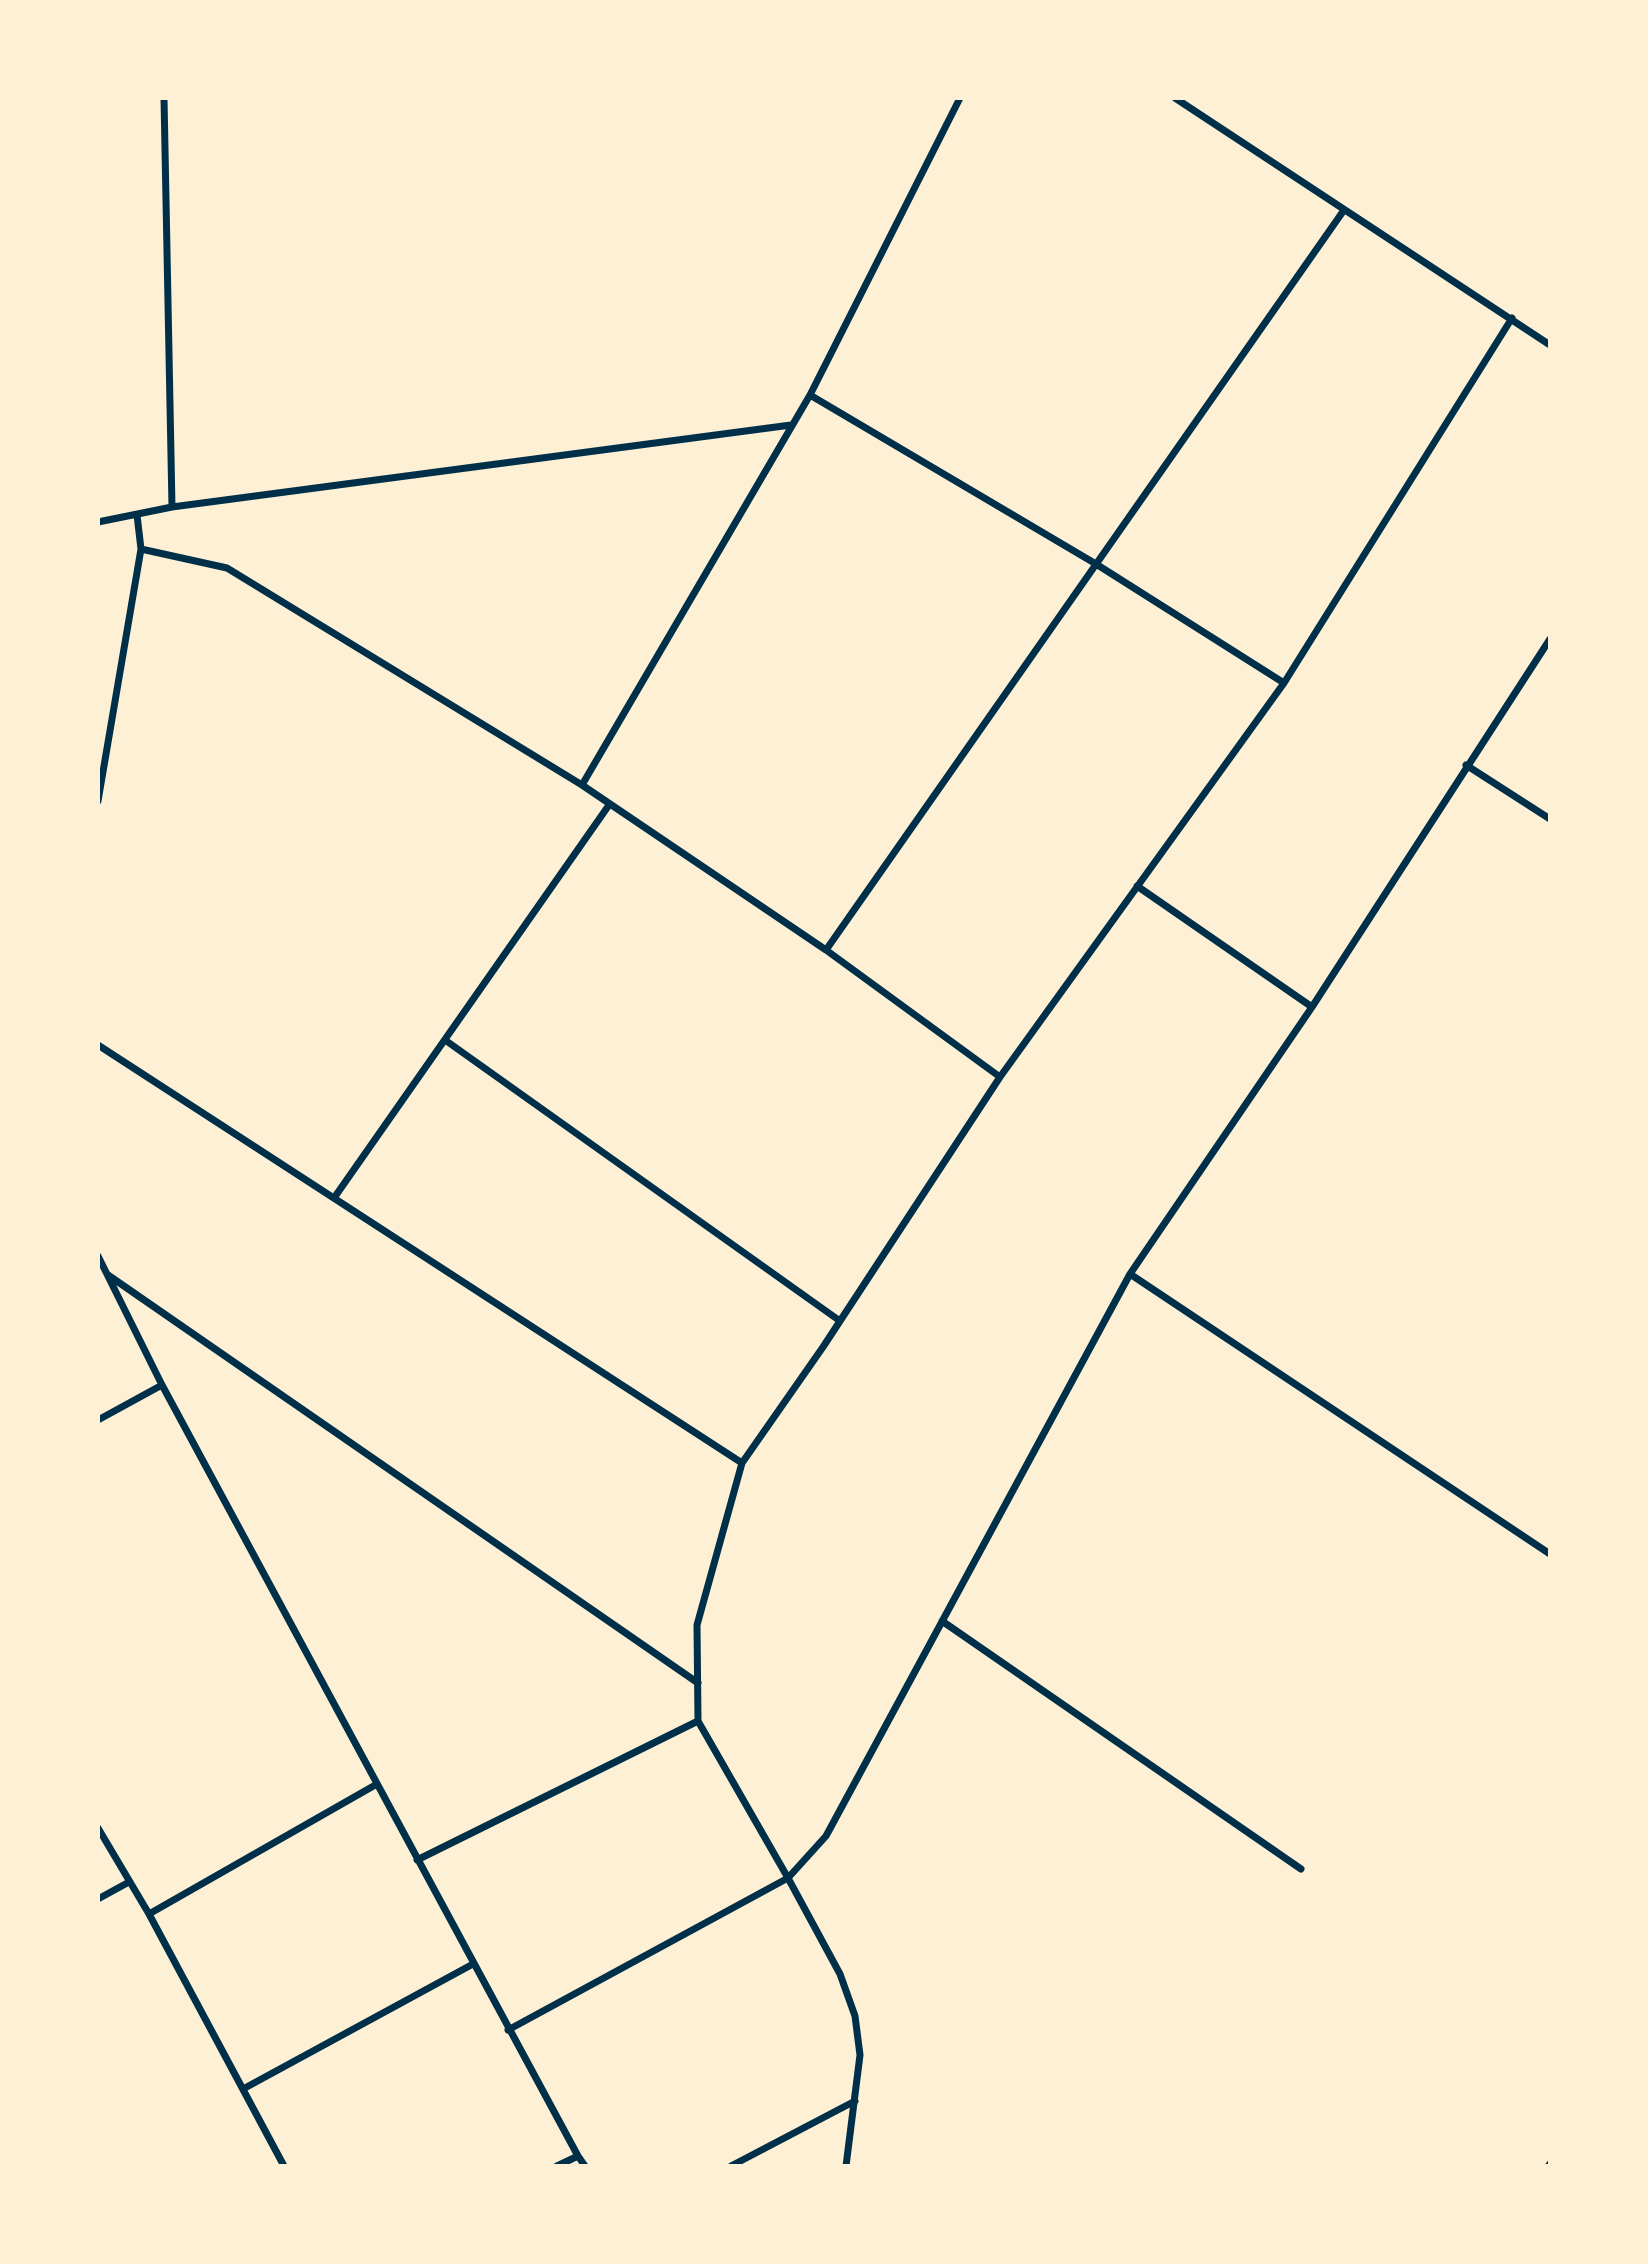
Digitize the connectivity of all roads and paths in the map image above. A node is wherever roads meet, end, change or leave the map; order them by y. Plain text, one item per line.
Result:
1 (164, 98) edge
2 (960, 98) edge
3 (1175, 98) edge
4 (1344, 210) junction
5 (1512, 318) junction
6 (1550, 345) edge
7 (810, 396) junction
8 (791, 425) junction
9 (172, 507) junction
10 (137, 515) junction
11 (98, 522) edge
12 (141, 550) junction
13 (1096, 564) junction
14 (1550, 639) edge
15 (1283, 683) junction
16 (108, 739) junction
17 (98, 741) edge
18 (1466, 765) junction
19 (583, 786) junction
20 (98, 801) edge
21 (609, 805) junction
22 (1550, 819) edge
23 (1137, 886) junction
24 (826, 950) junction
25 (1312, 1007) junction
26 (445, 1040) junction
27 (98, 1045) edge
28 (1000, 1077) junction
29 (334, 1198) junction
30 (98, 1256) edge
31 (107, 1274) junction
32 (1130, 1274) junction
33 (840, 1321) junction
34 (162, 1385) junction
35 (98, 1420) edge
36 (742, 1463) junction
37 (1550, 1554) edge
38 (942, 1621) junction
39 (698, 1683) junction
40 (698, 1721) junction
41 (377, 1784) junction
42 (98, 1828) edge
43 (417, 1860) junction
44 (1301, 1869) dead end
45 (788, 1878) junction
46 (129, 1882) junction
47 (98, 1899) edge
48 (149, 1914) junction
49 (473, 1964) junction
50 (508, 2029) junction
51 (243, 2089) junction
52 (855, 2101) junction
53 (578, 2156) junction
54 (1550, 2162) edge
55 (284, 2166) edge
56 (557, 2166) edge
57 (574, 2166) edge
58 (585, 2166) edge
59 (731, 2166) edge
60 (846, 2166) edge
61 (1547, 2166) edge

1 - 9 street
2 - 7 street
3 - 4 street
4 - 5 street
4 - 13 street
5 - 6 street
5 - 15 street
7 - 8 street
7 - 13 street
8 - 9 street
8 - 19 street
9 - 10 street
10 - 11 street
10 - 12 street
12 - 16 street
12 - 19 street
13 - 15 street
13 - 24 street
14 - 18 street
15 - 23 street
16 - 17 street
16 - 20 street
18 - 22 street
18 - 25 street
19 - 21 street
21 - 24 street
21 - 26 street
23 - 25 street
23 - 28 street
24 - 28 street
25 - 32 street
26 - 29 street
26 - 33 street
27 - 29 street
28 - 33 street
29 - 36 street
30 - 31 street
31 - 34 street
31 - 39 street
32 - 37 street
32 - 38 street
33 - 36 street
34 - 35 street
34 - 41 street
36 - 39 street
38 - 44 street
38 - 45 street
39 - 40 street
40 - 43 street
40 - 45 street
41 - 43 street
41 - 48 street
42 - 46 street
43 - 49 street
45 - 50 street
45 - 52 street
46 - 47 street
46 - 48 street
48 - 51 street
49 - 50 street
49 - 51 street
50 - 53 street
51 - 55 street
52 - 59 street
52 - 60 street
53 - 56 street
53 - 57 lane
53 - 58 street
54 - 61 lane

